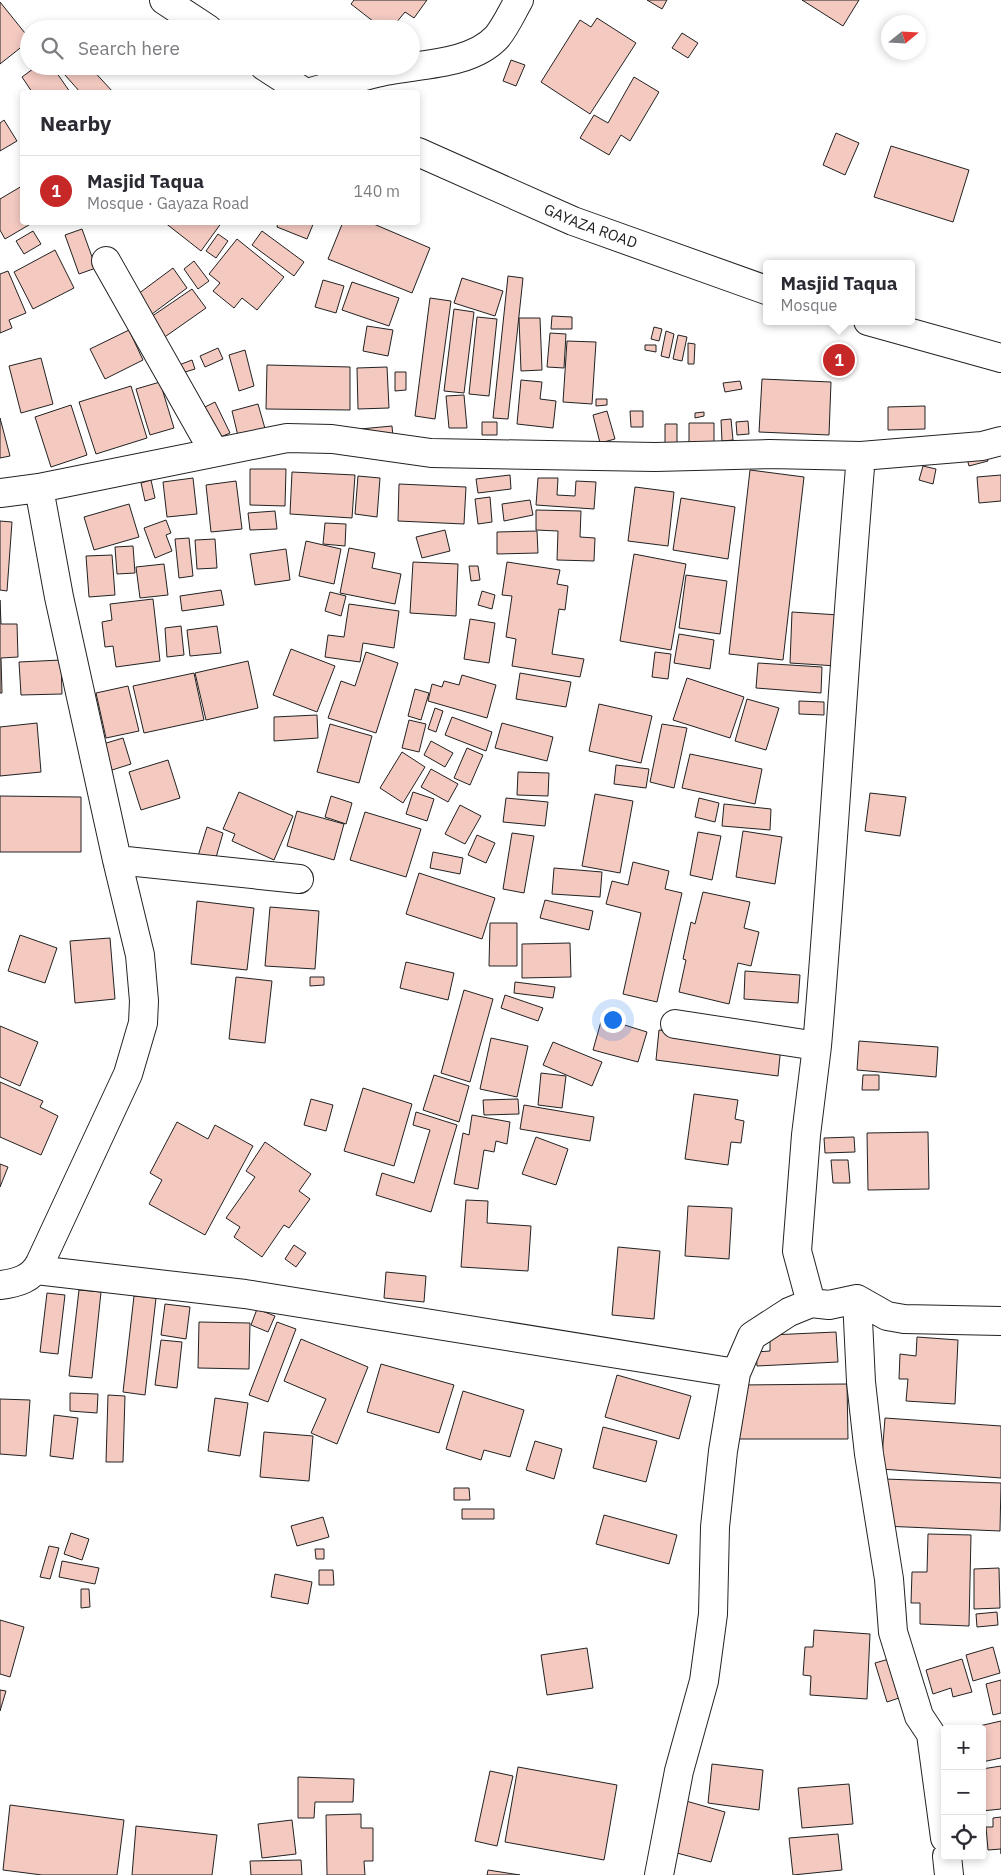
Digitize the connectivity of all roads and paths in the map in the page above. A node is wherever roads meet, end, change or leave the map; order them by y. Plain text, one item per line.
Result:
1 (164, 0) edge
2 (519, 0) edge
3 (194, 20) edge
4 (420, 66) edge
5 (278, 75) edge
6 (369, 75) edge
7 (301, 90) edge
8 (318, 90) edge
9 (420, 153) edge
10 (106, 260) dead end
11 (763, 289) edge
12 (882, 325) edge
13 (1001, 358) edge
14 (1001, 441) edge
15 (214, 452) junction
16 (861, 456) junction
17 (39, 488) junction
18 (0, 494) edge
19 (117, 860) junction
20 (299, 879) dead end
21 (675, 1024) dead end
22 (816, 1046) junction
23 (36, 1270) junction
24 (0, 1285) edge
25 (857, 1299) junction
26 (811, 1303) junction
27 (1001, 1321) edge
28 (736, 1373) junction
29 (942, 1815) edge
30 (947, 1860) edge
31 (659, 1875) edge
32 (949, 1875) edge

1 - 3 street
2 - 4 street
5 - 7 street
6 - 8 street
9 - 11 street, GAYAZA ROAD
10 - 15 street
12 - 13 street
14 - 16 street
15 - 16 street
15 - 17 street
16 - 22 street
17 - 18 street
17 - 19 street
19 - 20 street
19 - 23 street
21 - 22 street
22 - 26 street
23 - 24 street
23 - 28 street
25 - 26 street
25 - 27 street
25 - 29 street
26 - 28 street
28 - 31 street
30 - 32 street

